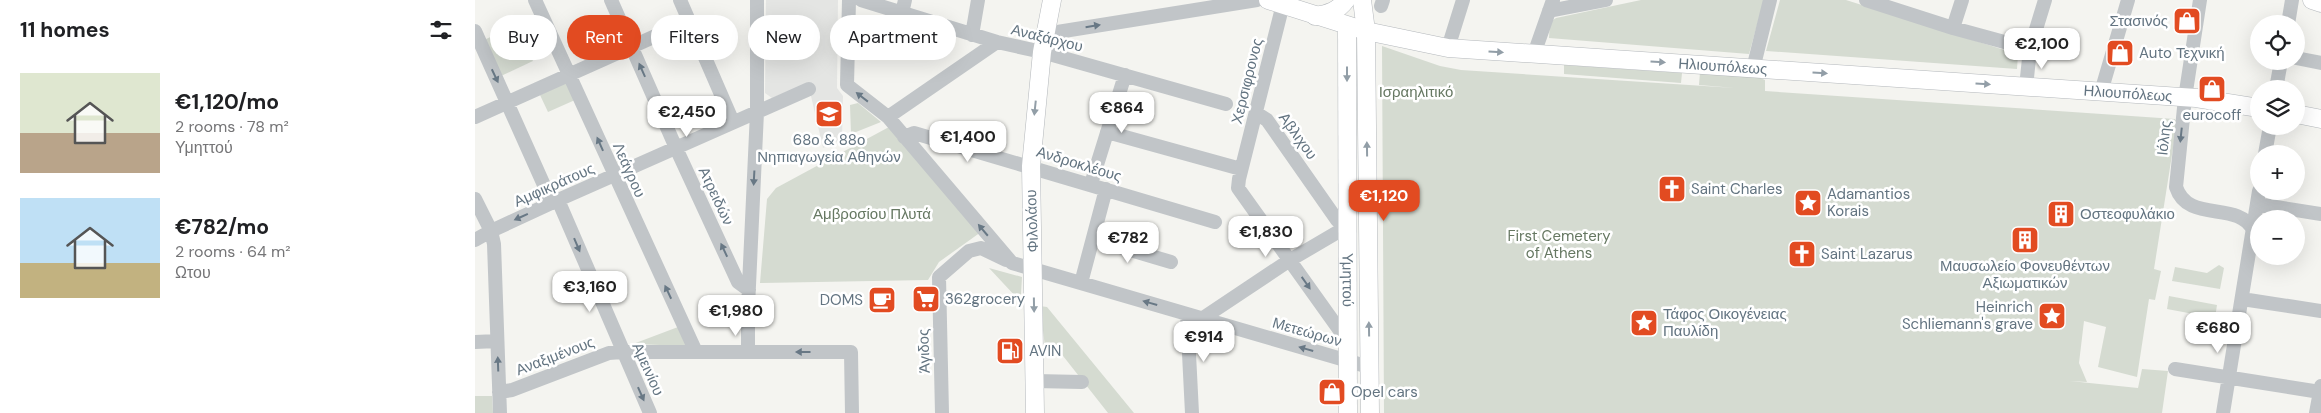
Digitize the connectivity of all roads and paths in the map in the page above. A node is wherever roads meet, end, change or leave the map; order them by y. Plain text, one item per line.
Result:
1 (535, 0) edge
2 (611, 0) edge
3 (680, 0) edge
4 (757, 0) edge
5 (849, 0) edge
6 (861, 0) edge
7 (978, 0) edge
8 (1052, 0) edge
9 (1257, 0) edge
10 (1346, 0) edge
11 (1362, 0) edge
12 (1463, 0) edge
13 (1606, 0) edge
14 (1770, 0) edge
15 (1867, 0) edge
16 (1962, 0) edge
17 (2045, 0) edge
18 (2128, 0) edge
19 (2200, 0) edge
20 (2292, 0) edge
21 (2312, 0) edge
22 (1278, 2) edge
23 (2321, 3) edge
24 (903, 6) edge
25 (1551, 6) edge
26 (618, 15) edge
27 (686, 15) edge
28 (2290, 15) edge
29 (1315, 16) junction
30 (1347, 26) junction
31 (1953, 28) junction
32 (475, 31) edge
33 (1365, 31) junction
34 (1045, 34) junction
35 (972, 35) junction
36 (997, 42) junction
37 (1447, 48) junction
38 (2030, 49) junction
39 (1042, 52) junction
40 (1534, 54) junction
41 (598, 60) edge
42 (638, 60) edge
43 (706, 60) edge
44 (2305, 60) edge
45 (2321, 63) edge
46 (1753, 69) junction
47 (569, 73) junction
48 (1125, 76) junction
49 (2025, 87) junction
50 (809, 90) dead end
51 (2101, 92) junction
52 (2185, 98) junction
53 (507, 102) junction
54 (1226, 104) dead end
55 (2250, 107) edge
56 (757, 112) junction
57 (1256, 113) junction
58 (2305, 115) edge
59 (475, 117) edge
60 (888, 117) junction
61 (2321, 118) edge
62 (733, 122) junction
63 (1107, 132) junction
64 (904, 137) junction
65 (676, 148) junction
66 (1031, 166) junction
67 (1241, 169) junction
68 (614, 176) junction
69 (1091, 184) junction
70 (1106, 189) junction
71 (475, 199) edge
72 (2266, 200) edge
73 (555, 202) junction
74 (2321, 214) edge
75 (1215, 222) dead end
76 (1348, 226) junction
77 (2250, 226) edge
78 (491, 231) junction
79 (1093, 239) junction
80 (475, 240) edge
81 (2250, 249) edge
82 (1290, 260) junction
83 (1009, 261) junction
84 (1171, 262) dead end
85 (1034, 269) junction
86 (1081, 283) junction
87 (749, 290) junction
88 (2242, 299) junction
89 (2321, 311) edge
90 (1187, 314) junction
91 (1203, 318) junction
92 (497, 341) junction
93 (475, 342) edge
94 (1348, 342) junction
95 (622, 352) junction
96 (696, 352) junction
97 (748, 352) junction
98 (1348, 361) junction
99 (1369, 367) junction
100 (2175, 369) dead end
101 (2229, 377) junction
102 (1035, 382) junction
103 (1082, 382) dead end
104 (2321, 389) edge
105 (499, 392) junction
106 (500, 413) edge
107 (649, 413) edge
108 (853, 413) edge
109 (942, 413) edge
110 (1035, 413) edge
111 (1192, 413) edge
112 (1348, 413) edge
113 (1370, 413) edge
114 (2223, 413) edge
115 (2316, 413) edge

1 - 47 street, Λεάγρου
2 - 26 street, Ατρειδών
3 - 27 street
4 - 56 street
60 -> 5 street
6 - 24 street, Αναξάρχου
7 - 35 street
8 - 34 main road, Φιλολάου
34 -> 9 street
10 - 29 main road
11 - 33 main road, Υμηττού
12 - 37 street
13 - 25 street
14 - 46 street
15 - 31 street
16 - 31 street
17 - 38 street
18 - 51 street
19 - 52 street, Ιόλης
20 - 28 street
21 - 23 main road
22 - 29 main road, Ηλιουπόλεως
22 - 57 street, Χερσιφρονος
24 - 35 street, Αναξάρχου
25 - 40 street
29 - 30 main road, Ηλιουπόλεως
30 - 33 main road, Ηλιουπόλεως
30 -> 76 main road, Υμηττού
31 - 38 street
32 -> 53 street, Αμεινίου
33 - 37 main road, Ηλιουπόλεως
99 -> 33 main road, Υμηττού
34 - 39 main road, Φιλολάου
35 - 36 street, Αναξάρχου
36 - 39 street, Αναξάρχου
36 - 60 street
37 -> 40 main road, Ηλιουπόλεως
38 - 49 street
39 - 48 street, Αναξάρχου
39 -> 66 main road, Φιλολάου
40 -> 46 main road, Ηλιουπόλεως
41 - 47 street
65 -> 42 street, Ατρειδών
43 - 62 street
44 - 45 street
46 -> 49 main road, Ηλιουπόλεως
47 - 53 street
68 -> 47 street, Λεάγρου
48 - 54 street, Αναξάρχου
48 - 63 street
49 - 51 main road, Ηλιουπόλεως
50 - 56 street, Αμφικράτους
51 - 52 main road, Ηλιουπόλεως
52 - 55 main road, Ηλιουπόλεως
52 -> 77 street, Ιόλης
53 - 59 street
53 - 73 street, Αμεινίου
56 - 62 street, Αμφικράτους
56 -> 87 street
57 - 67 street, Χερσιφρονος
57 - 76 street, Αβλιχου
58 - 61 main road
60 - 64 street
62 - 65 street, Αμφικράτους
63 - 67 street
63 - 69 street
64 - 66 street, Ανδροκλέους
83 -> 64 street
65 - 68 street, Αμφικράτους
87 -> 65 street, Ατρειδών
66 - 69 street, Ανδροκλέους
66 - 85 main road, Φιλολάου
67 - 82 street, Χερσιφρονος
68 - 73 street, Αμφικράτους
96 -> 68 street, Λεάγρου
69 - 70 street, Ανδροκλέους
70 - 75 street, Ανδροκλέους
70 - 79 street
71 - 78 street
72 - 74 street
73 -> 78 street, Αμφικράτους
73 -> 95 street, Αμεινίου
76 - 82 street
76 - 94 main road, Υμηττού
78 - 80 street, Αμφικράτους
78 - 92 street
79 - 84 street
79 - 86 street
81 - 88 street
82 - 91 street
82 -> 94 street, Χερσιφρονος
83 - 85 street, Μετεώρων
83 - 109 street, Άγιδος
85 - 86 street, Μετεώρων
85 -> 102 main road, Φιλολάου
90 -> 86 street, Μετεώρων
87 - 97 street
88 - 89 street
88 - 101 street
90 - 91 street, Μετεώρων
90 - 111 street
98 -> 91 street, Μετεώρων
92 - 93 street
105 -> 92 street
94 - 98 main road, Υμηττού
95 - 96 street, Αναξιμένους
95 - 105 street, Αναξιμένους
95 -> 107 street, Αμεινίου
96 - 97 street, Αναξιμένους
108 -> 97 street, Αναξιμένους
98 - 99 street, Μετεώρων
98 - 112 main road, Υμηττού
99 - 113 main road, Υμηττού
100 - 101 street
101 - 104 street
101 - 114 street
102 - 103 street
102 - 110 main road, Φιλολάου
104 - 115 street
105 - 106 street

